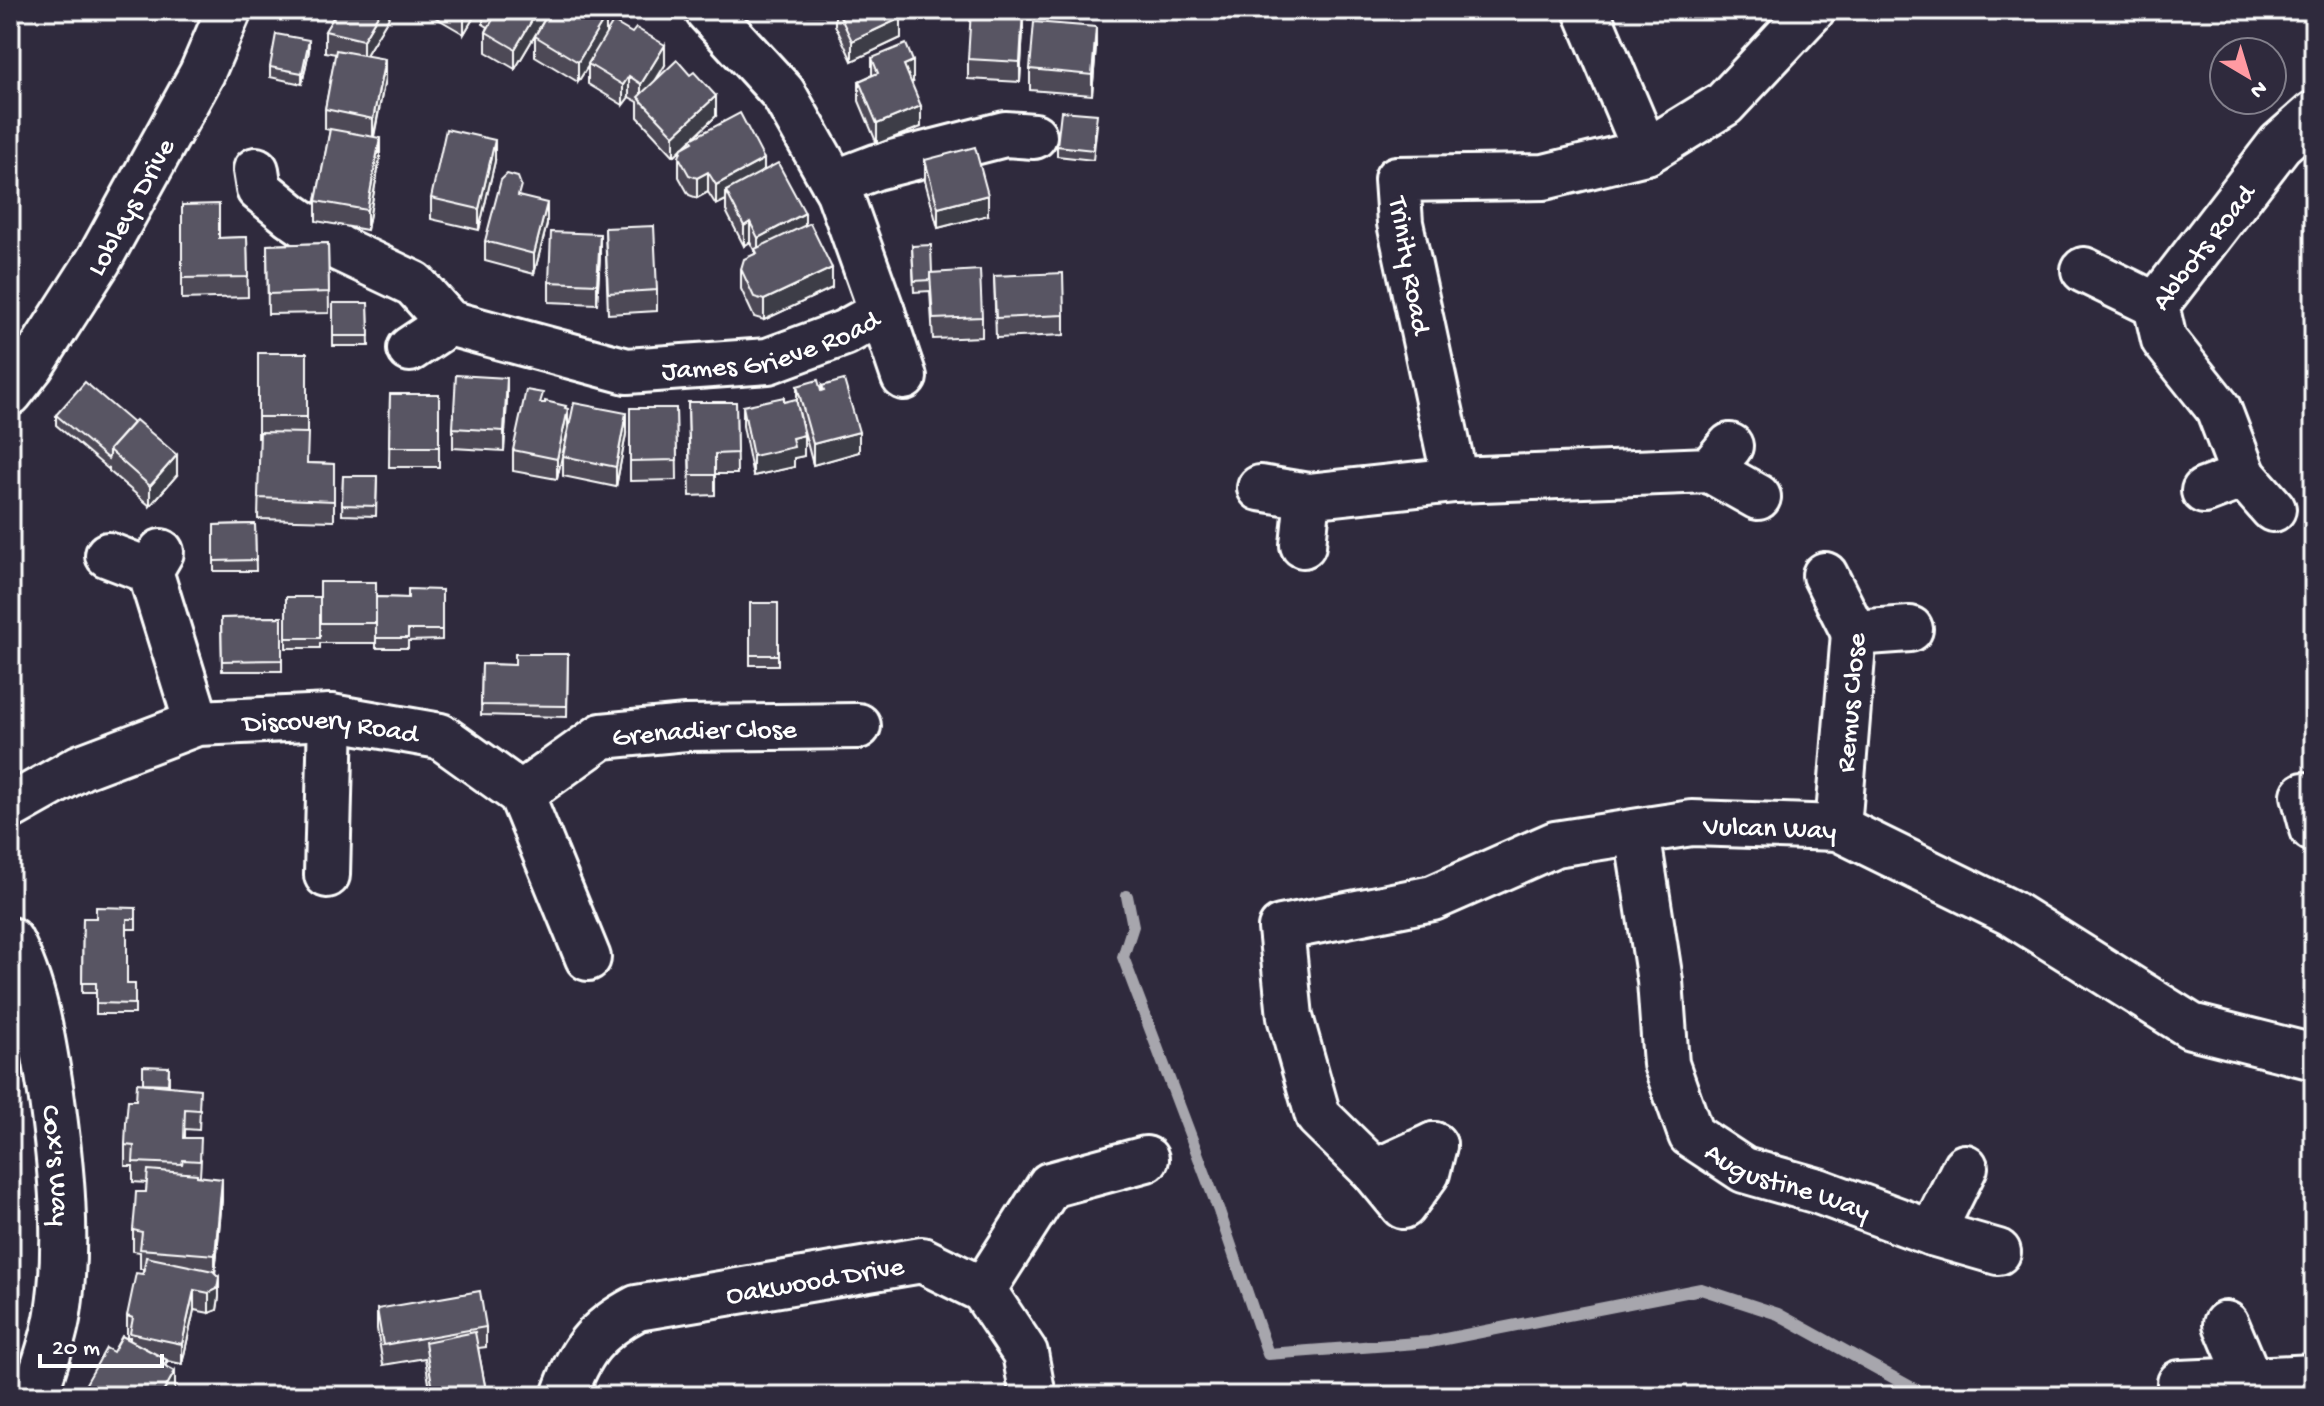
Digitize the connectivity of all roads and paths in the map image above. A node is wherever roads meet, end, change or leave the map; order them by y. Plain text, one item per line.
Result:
1 (229, 10) edge
2 (707, 10) edge
3 (1586, 10) edge
4 (1812, 10) edge
5 (2314, 114) edge
6 (1034, 136) dead end
7 (1646, 152) junction
8 (256, 170) dead end
9 (834, 183) junction
10 (2084, 270) dead end
11 (2156, 305) junction
12 (882, 312) junction
13 (449, 323) junction
14 (410, 349) dead end
15 (904, 377) dead end
16 (10, 393) edge
17 (1455, 480) junction
18 (1260, 488) dead end
19 (1308, 496) junction
20 (1758, 497) dead end
21 (2273, 509) dead end
22 (1303, 545) dead end
23 (108, 555) dead end
24 (1825, 575) dead end
25 (1910, 629) dead end
26 (1854, 633) junction
27 (331, 717) junction
28 (197, 723) junction
29 (858, 726) dead end
30 (521, 794) junction
31 (10, 807) edge
32 (2310, 818) edge
33 (1838, 828) junction
34 (1637, 832) junction
35 (2314, 846) edge
36 (327, 875) dead end
37 (10, 940) edge
38 (588, 958) dead end
39 (27, 1039) edge
40 (2314, 1057) edge
41 (1434, 1145) dead end
42 (1146, 1159) dead end
43 (1965, 1167) dead end
44 (1932, 1233) junction
45 (1998, 1252) dead end
46 (983, 1290) junction
47 (2226, 1324) dead end
48 (2314, 1377) edge
49 (2250, 1381) junction
50 (2180, 1383) dead end
51 (35, 1396) edge
52 (564, 1396) edge
53 (1033, 1396) edge

1 - 16 street, Lobleys Drive
2 - 9 street, James Grieve Road
3 - 7 street
4 - 7 street, Trinity Road
5 - 11 street, Abbots Road
6 - 9 street
7 - 17 street, Trinity Road
8 - 13 street
9 - 12 street, James Grieve Road
10 - 11 street
11 - 21 street, Abbots Road
12 - 13 street, James Grieve Road
12 - 15 street
13 - 14 street
17 - 19 street
17 - 20 street
18 - 19 street
19 - 22 street
23 - 28 street
24 - 26 street
25 - 26 street, Remus Close
26 - 33 street, Remus Close
27 - 28 street, Discovery Road
27 - 30 street, Discovery Road
27 - 36 street
28 - 31 street, Discovery Road
29 - 30 street, Grenadier Close
30 - 38 street
32 - 35 street
33 - 34 street, Vulcan Way
33 - 40 street, Vulcan Way
34 - 41 street, Vulcan Way
34 - 44 street, Augustine Way
37 - 39 street, Cox's Way
39 - 51 street, Cox's Way
42 - 46 street
43 - 44 street
44 - 45 street, Augustine Way
46 - 52 street, Oakwood Drive
46 - 53 street
47 - 49 street
48 - 49 street
49 - 50 street

